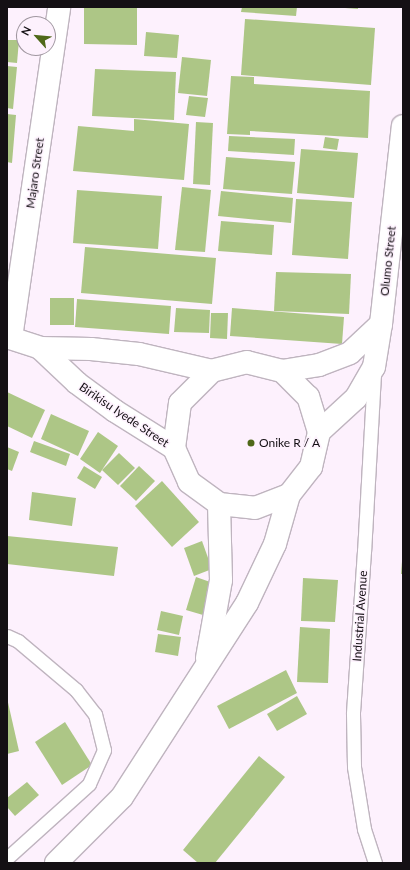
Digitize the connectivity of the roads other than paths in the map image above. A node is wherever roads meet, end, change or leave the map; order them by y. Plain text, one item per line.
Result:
1 (59, 7) edge
2 (403, 126) edge
3 (403, 131) edge
4 (381, 324) junction
5 (9, 338) edge
6 (40, 348) junction
7 (374, 367) junction
8 (212, 371) junction
9 (282, 371) junction
10 (319, 432) junction
11 (174, 448) junction
12 (288, 495) junction
13 (219, 504) junction
14 (7, 636) edge
15 (205, 669) junction
16 (7, 858) edge
17 (56, 863) edge
18 (374, 863) edge

1 - 5 street, Majaro Street
2 - 3 street, Olumo Street
3 - 4 street, Olumo Street
4 - 7 street, Olumo Street
4 - 9 street
5 - 6 street, Birikisu Iyede Street
6 - 8 street, Birikisu Iyede Street
6 - 11 street, Birikisu Iyede Street
7 - 10 street
7 - 18 lane, Industrial Avenue
8 - 9 street
8 - 11 street
9 - 10 street
10 - 12 street
11 - 13 street
12 - 13 street
12 - 15 street
13 - 15 street
14 - 16 lane
15 - 17 street

